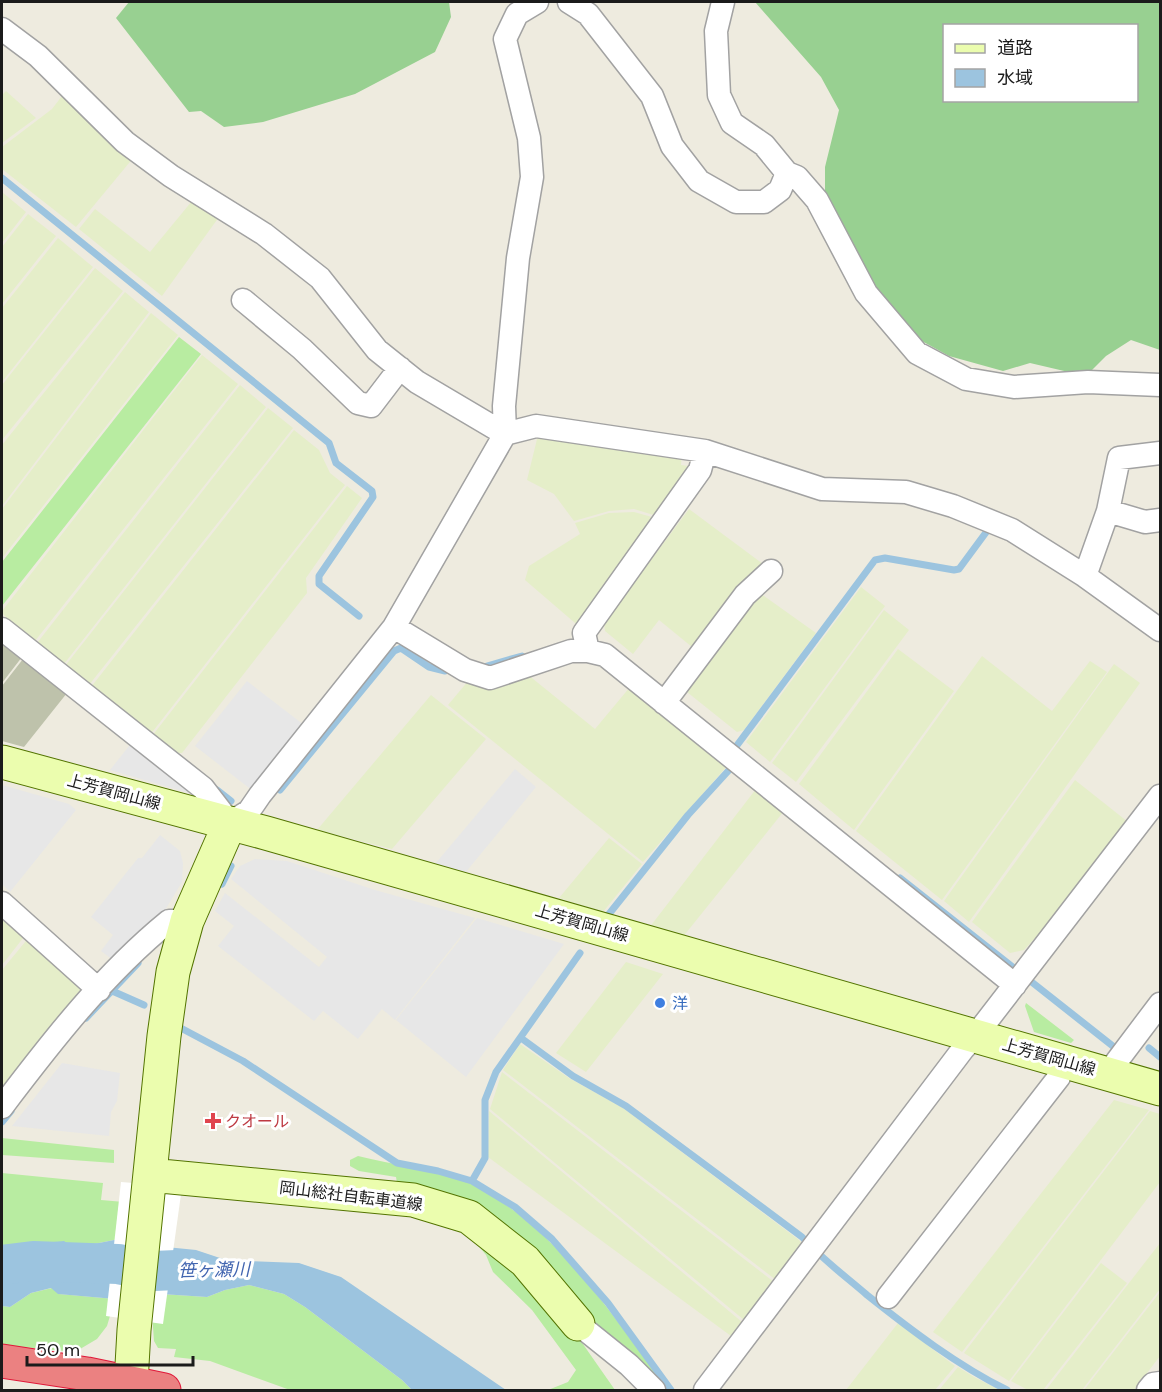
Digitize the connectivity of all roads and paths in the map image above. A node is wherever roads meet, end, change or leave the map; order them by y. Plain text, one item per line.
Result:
1 (537, 2) edge
2 (569, 2) edge
3 (723, 2) edge
4 (2, 28) edge
5 (787, 173) junction
6 (243, 300) dead end
7 (400, 368) junction
8 (1161, 385) edge
9 (505, 434) junction
10 (705, 451) junction
11 (1161, 453) edge
12 (1107, 511) junction
13 (1161, 520) edge
14 (771, 571) dead end
15 (1085, 576) junction
16 (394, 627) junction
17 (2, 629) edge
18 (1161, 630) edge
19 (586, 642) junction
20 (668, 696) junction
21 (2, 762) edge
22 (1161, 796) edge
23 (230, 823) junction
24 (2, 903) edge
25 (187, 921) junction
26 (1020, 979) junction
27 (102, 986) junction
28 (1161, 1004) edge
29 (976, 1035) junction
30 (1062, 1060) junction
31 (1109, 1074) junction
32 (1161, 1089) edge
33 (2, 1107) edge
34 (150, 1177) junction
35 (888, 1298) dead end
36 (578, 1324) joint
37 (2, 1361) edge
38 (1161, 1383) edge
39 (131, 1387) edge
40 (164, 1390) edge
41 (654, 1390) edge
42 (705, 1390) edge
43 (1148, 1390) edge

1 - 9 street
2 - 5 street
3 - 5 street
4 - 7 street
5 - 8 street
6 - 7 street
7 - 9 street
9 - 10 street
9 - 16 street
10 - 15 street
10 - 19 street
11 - 12 street
12 - 13 street
12 - 15 street
14 - 20 street
15 - 18 street
16 - 19 street
16 - 23 street
17 - 23 street
19 - 20 street
20 - 26 street
21 - 23 main road, 上芳賀岡山線
22 - 26 street
23 - 25 main road
23 - 29 main road, 上芳賀岡山線
24 - 27 street
25 - 27 street
25 - 34 main road
26 - 29 street
27 - 33 street
28 - 31 street
29 - 30 main road, 上芳賀岡山線
29 - 42 street
30 - 31 main road, 上芳賀岡山線
30 - 35 street
31 - 32 main road, 上芳賀岡山線
34 - 36 main road, 岡山総社自転車道線
34 - 39 main road
36 - 41 street
37 - 39 highway
38 - 43 street
39 - 40 highway

